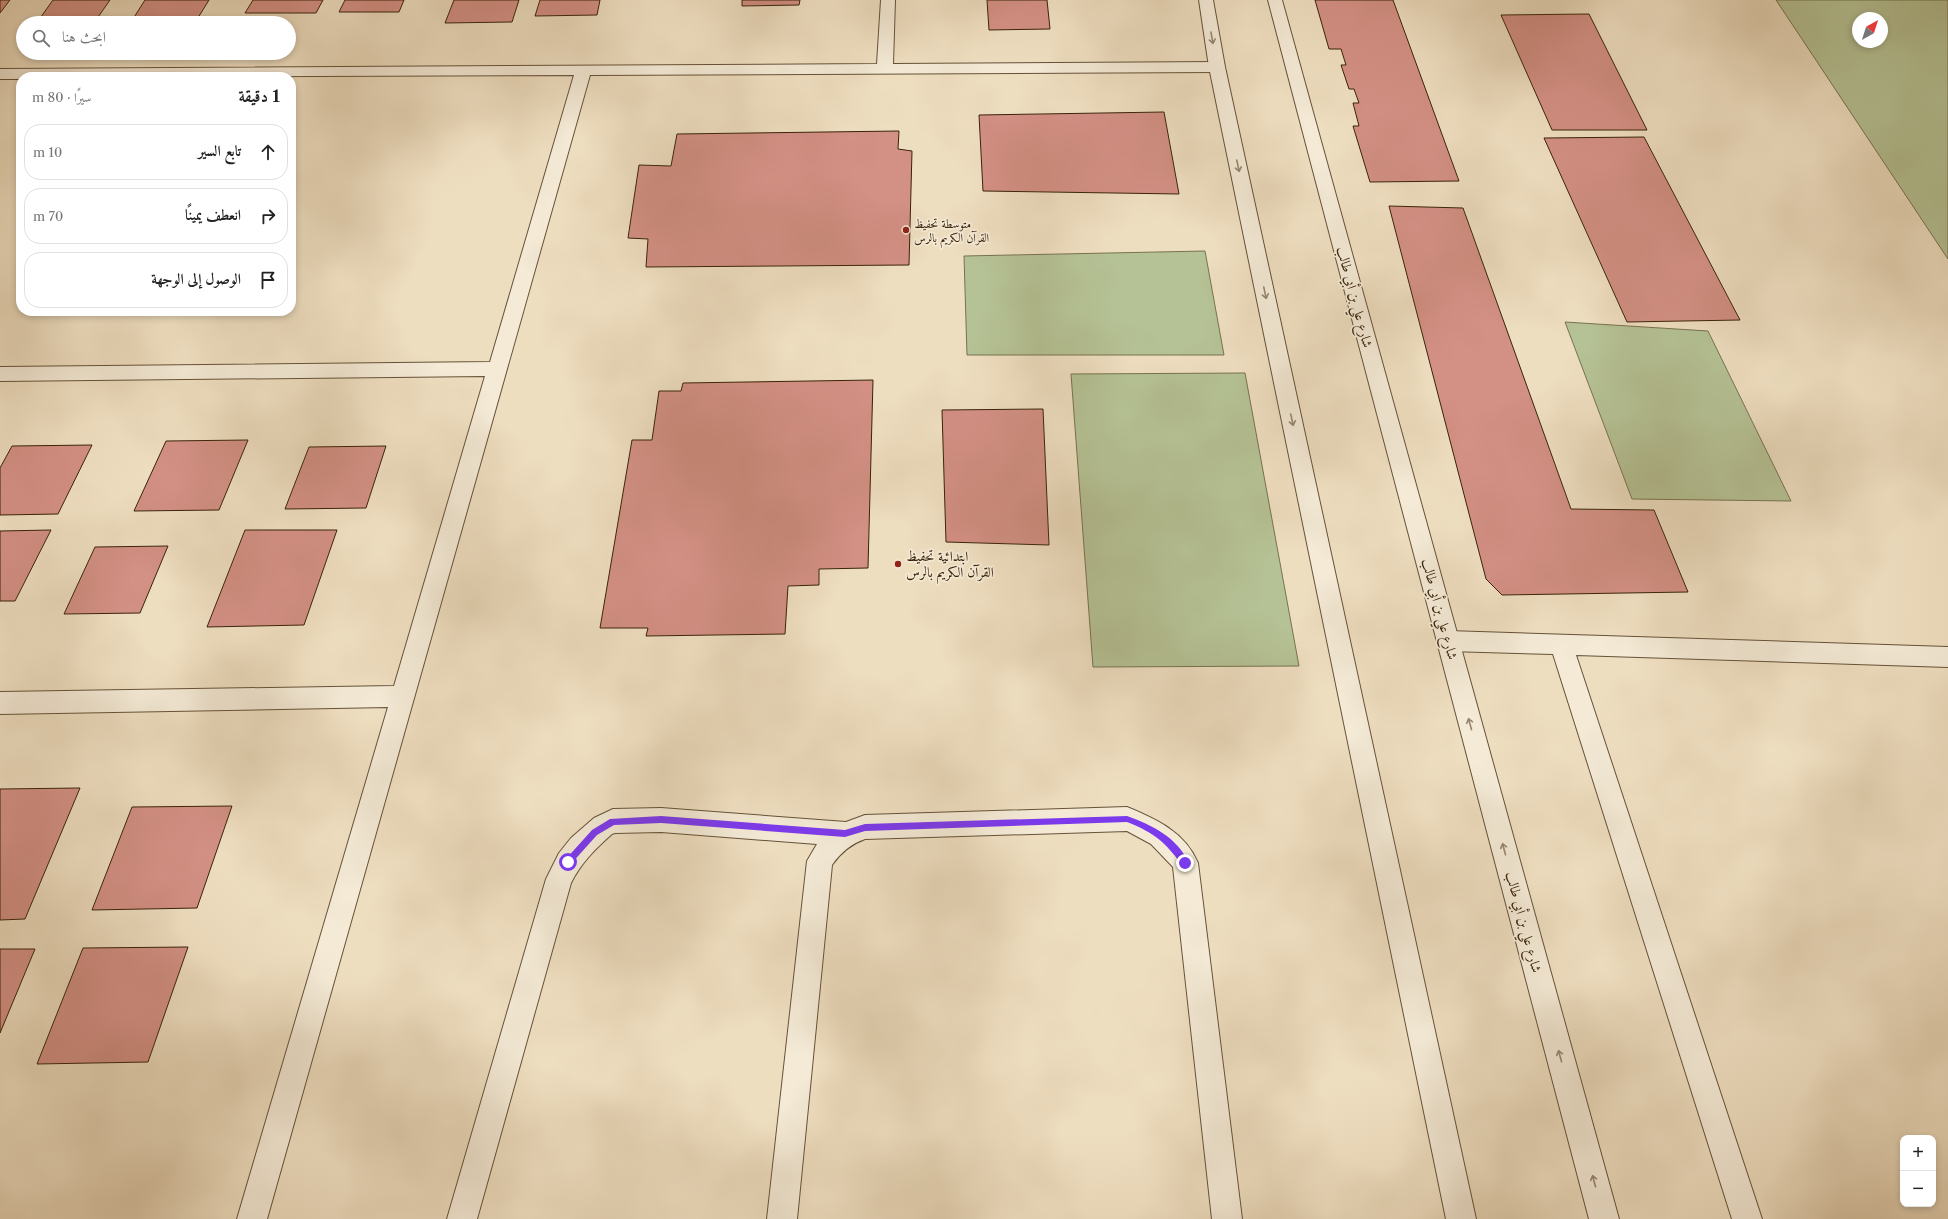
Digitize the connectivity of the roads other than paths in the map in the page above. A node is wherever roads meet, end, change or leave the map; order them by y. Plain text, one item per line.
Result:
1 (888, 0) edge
2 (1206, 0) edge
3 (1276, 0) edge
4 (1217, 67) junction
5 (885, 69) junction
6 (583, 71) junction
7 (296, 72) edge
8 (0, 74) edge
9 (16, 74) edge
10 (497, 369) junction
11 (0, 374) edge
12 (1448, 641) junction
13 (1561, 645) junction
14 (1948, 657) edge
15 (402, 696) junction
16 (0, 703) edge
17 (845, 834) junction
18 (252, 1219) edge
19 (462, 1219) edge
20 (782, 1219) edge
21 (1227, 1219) edge
22 (1461, 1219) edge
23 (1604, 1219) edge
24 (1747, 1219) edge

1 - 5 street
2 -> 4 street
3 - 12 street, شارع علي بن أبي طالب
4 - 5 street
4 -> 22 street
5 - 6 street
6 - 7 street
6 - 10 street
8 - 9 street
10 - 11 street
10 - 15 street
12 - 13 street
23 -> 12 street, شارع علي بن أبي طالب
13 - 14 street
13 - 24 street
15 - 16 street
15 - 18 street
17 - 19 street
17 - 20 street
17 - 21 street

